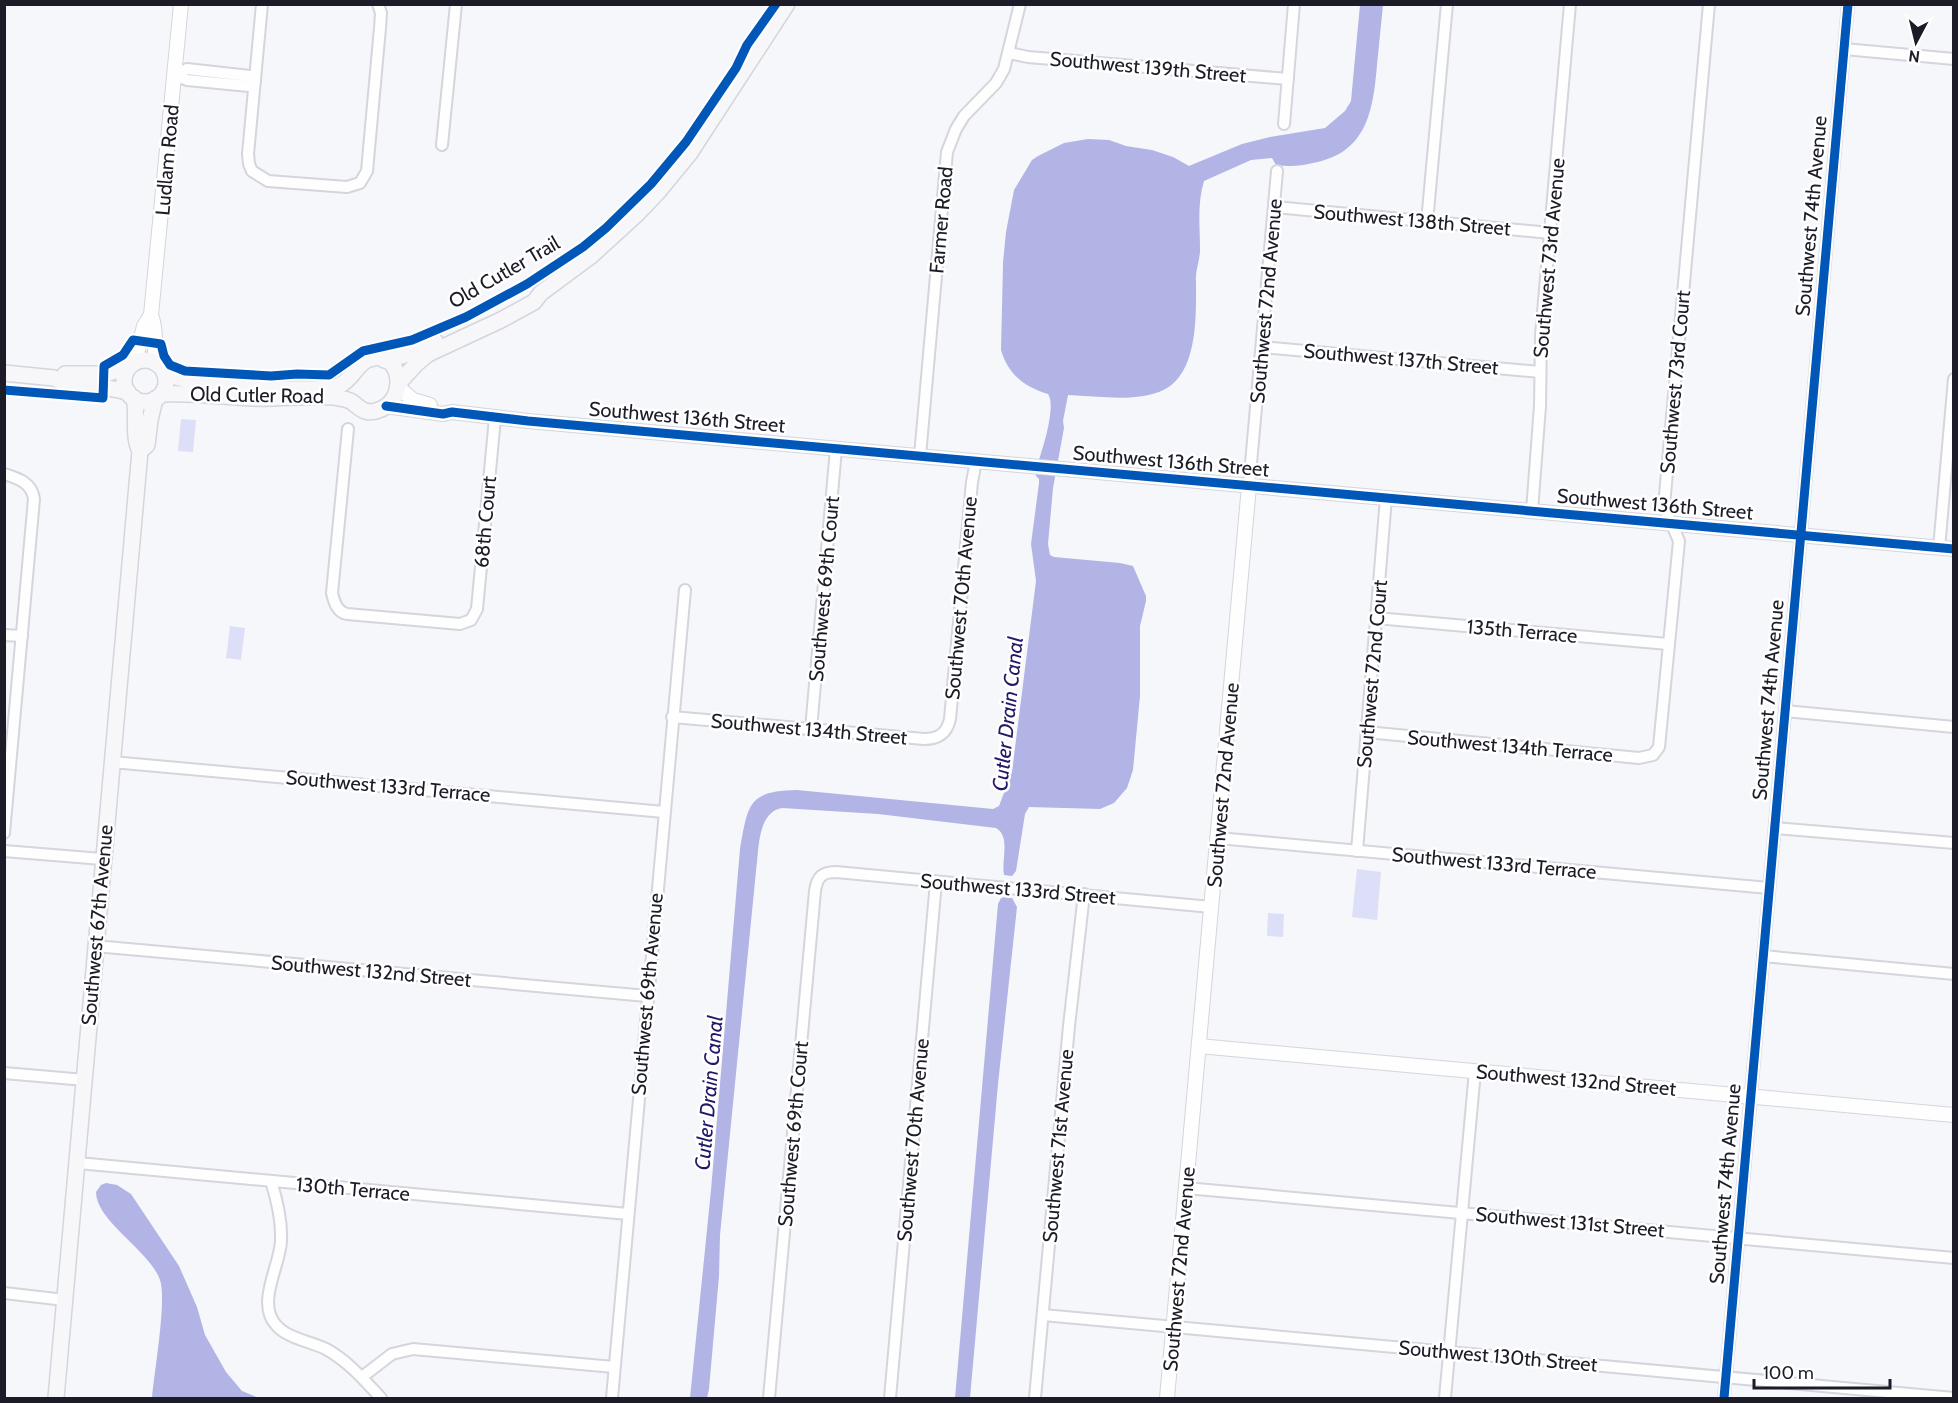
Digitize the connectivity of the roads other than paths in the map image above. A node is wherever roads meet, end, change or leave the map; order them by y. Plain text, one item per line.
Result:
1 (181, 4) edge
2 (262, 4) edge
3 (378, 4) edge
4 (456, 4) edge
5 (787, 4) edge
6 (1020, 4) edge
7 (1294, 4) edge
8 (1447, 4) edge
9 (1570, 4) edge
10 (1709, 4) edge
11 (1848, 4) edge
12 (1844, 49) junction
13 (1009, 53) junction
14 (1953, 59) edge
15 (175, 75) junction
16 (1288, 79) junction
17 (255, 81) junction
18 (1284, 124) dead end
19 (442, 145) dead end
20 (1277, 171) dead end
21 (1275, 207) junction
22 (1427, 222) junction
23 (1550, 233) junction
24 (541, 293) junction
25 (151, 315) junction
26 (1262, 346) junction
27 (384, 360) junction
28 (131, 364) junction
29 (161, 369) junction
30 (1540, 372) junction
31 (4, 373) edge
32 (353, 375) junction
33 (54, 378) junction
34 (1953, 379) edge
35 (399, 385) junction
36 (131, 395) junction
37 (159, 397) junction
38 (352, 402) junction
39 (386, 406) junction
40 (452, 412) junction
41 (495, 418) junction
42 (348, 429) dead end
43 (836, 449) junction
44 (140, 451) junction
45 (920, 456) junction
46 (976, 461) junction
47 (4, 474) edge
48 (1249, 486) junction
49 (1386, 498) junction
50 (1532, 511) junction
51 (1673, 524) junction
52 (1801, 535) junction
53 (1939, 548) junction
54 (1953, 549) edge
55 (685, 590) dead end
56 (1376, 618) junction
57 (4, 634) edge
58 (22, 636) junction
59 (1668, 644) junction
60 (1785, 711) junction
61 (672, 717) junction
62 (1953, 727) edge
63 (811, 729) junction
64 (1366, 732) junction
65 (944, 734) joint
66 (1653, 755) joint
67 (112, 762) junction
68 (7, 781) edge
69 (664, 812) junction
70 (1775, 828) junction
71 (4, 833) edge
72 (1218, 838) junction
73 (1953, 843) edge
74 (1357, 850) junction
75 (4, 851) edge
76 (102, 859) junction
77 (825, 873) joint
78 (936, 882) junction
79 (1769, 888) junction
80 (1084, 894) junction
81 (1211, 907) junction
82 (95, 946) junction
83 (1763, 956) junction
84 (1953, 974) edge
85 (647, 996) junction
86 (1199, 1046) junction
87 (1475, 1071) junction
88 (4, 1073) edge
89 (84, 1080) junction
90 (1751, 1096) junction
91 (1953, 1115) edge
92 (78, 1163) junction
93 (271, 1181) junction
94 (1186, 1188) junction
95 (1462, 1212) junction
96 (628, 1214) junction
97 (1738, 1238) junction
98 (1953, 1258) edge
99 (4, 1293) edge
100 (65, 1300) junction
101 (1043, 1315) junction
102 (1174, 1327) junction
103 (1449, 1352) junction
104 (615, 1366) junction
105 (362, 1377) junction
106 (1725, 1377) junction
107 (1863, 1394) edge
108 (56, 1398) edge
109 (381, 1398) edge
110 (612, 1398) edge
111 (769, 1398) edge
112 (890, 1398) edge
113 (1035, 1398) edge
114 (1167, 1398) edge
115 (1445, 1398) edge
116 (1724, 1398) edge
117 (1953, 1398) edge

1 - 15 street, Ludlam Road
2 - 17 street
3 - 17 street
4 - 19 street
5 - 24 main road
6 - 13 street, Farmer Road
7 - 16 street
8 - 22 street
9 - 23 street, Southwest 73rd Avenue
10 - 51 street, Southwest 73rd Court
11 - 12 street, Southwest 74th Avenue
12 - 14 street
12 - 52 street, Southwest 74th Avenue
13 - 16 street, Southwest 139th Street
13 - 45 street, Farmer Road
15 - 17 street
15 - 25 street, Ludlam Road
16 - 18 street
20 - 21 street, Southwest 72nd Avenue
21 - 22 street, Southwest 138th Street
21 - 26 street, Southwest 72nd Avenue
22 - 23 street, Southwest 138th Street
23 - 30 street, Southwest 73rd Avenue
24 - 27 main road, Old Cutler Road
24 - 35 main road
25 - 28 street, Ludlam Road
25 - 29 street, Ludlam Road
26 - 30 street, Southwest 137th Street
26 - 48 street, Southwest 72nd Avenue
27 - 32 main road, Old Cutler Road
27 - 35 main road
28 - 29 main road, Old Cutler Road
28 - 33 main road
28 - 36 main road
29 - 32 main road, Old Cutler Road
29 - 37 main road, Old Cutler Road
30 - 50 street, Southwest 73rd Avenue
31 - 33 main road
32 - 38 main road, Old Cutler Road
33 - 36 main road
34 - 53 street
35 - 39 main road
35 - 40 street, Southwest 136th Street
36 - 37 main road, Old Cutler Road
36 - 44 main road, Southwest 67th Avenue
37 - 38 main road, Old Cutler Road
37 - 44 main road, Southwest 67th Avenue
38 - 39 main road, Old Cutler Road
39 - 40 street, Southwest 136th Street
40 - 41 street, Southwest 136th Street
41 - 42 street, 68th Court
41 - 43 street, Southwest 136th Street
43 - 45 street, Southwest 136th Street
43 - 63 street, Southwest 69th Court
44 - 67 main road, Southwest 67th Avenue
45 - 46 street, Southwest 136th Street
46 - 48 street, Southwest 136th Street
46 - 65 street, Southwest 70th Avenue
47 - 58 street
48 - 49 street, Southwest 136th Street
48 - 72 street, Southwest 72nd Avenue
49 - 50 street, Southwest 136th Street
49 - 56 street, Southwest 72nd Court
50 - 51 street, Southwest 136th Street
51 - 52 street, Southwest 136th Street
51 - 59 street, Southwest 73rd Court
52 - 53 street, Southwest 136th Street
52 - 60 street, Southwest 74th Avenue
53 - 54 street, Southwest 136th Street
55 - 61 street, Southwest 69th Avenue
56 - 59 street, 135th Terrace
56 - 64 street, Southwest 72nd Court
57 - 58 street
58 - 68 street
59 - 66 street, Southwest 73rd Court
60 - 62 street
60 - 70 street, Southwest 74th Avenue
61 - 63 street, Southwest 134th Street
61 - 69 street, Southwest 69th Avenue
63 - 65 street, Southwest 134th Street
64 - 66 street, Southwest 134th Terrace
64 - 74 street, Southwest 72nd Court
67 - 69 street, Southwest 133rd Terrace
67 - 76 main road, Southwest 67th Avenue
68 - 71 street
69 - 85 street, Southwest 69th Avenue
70 - 73 street
70 - 79 street, Southwest 74th Avenue
72 - 74 street, Southwest 133rd Terrace
72 - 81 street, Southwest 72nd Avenue
74 - 79 street, Southwest 133rd Terrace
75 - 76 street
76 - 82 main road, Southwest 67th Avenue
77 - 78 street, Southwest 133rd Street
77 - 111 street, Southwest 69th Court
78 - 80 street, Southwest 133rd Street
78 - 112 street, Southwest 70th Avenue
79 - 83 street, Southwest 74th Avenue
80 - 81 street, Southwest 133rd Street
80 - 101 street, Southwest 71st Avenue
81 - 86 street, Southwest 72nd Avenue
82 - 85 street, Southwest 132nd Street
82 - 89 main road, Southwest 67th Avenue
83 - 84 street
83 - 90 street, Southwest 74th Avenue
85 - 96 street, Southwest 69th Avenue
86 - 87 street, Southwest 132nd Street
86 - 94 street, Southwest 72nd Avenue
87 - 90 street, Southwest 132nd Street
87 - 95 street
88 - 89 street
89 - 92 main road, Southwest 67th Avenue
90 - 91 street, Southwest 132nd Street
90 - 97 street, Southwest 74th Avenue
92 - 93 street, 130th Terrace
92 - 100 main road, Southwest 67th Avenue
93 - 96 street, 130th Terrace
93 - 105 street
94 - 95 street, Southwest 131st Street
94 - 102 street, Southwest 72nd Avenue
95 - 97 street, Southwest 131st Street
95 - 103 street
96 - 104 street, Southwest 69th Avenue
97 - 98 street, Southwest 131st Street
97 - 106 street, Southwest 74th Avenue
99 - 100 street
100 - 108 main road, Southwest 67th Avenue
101 - 102 street, Southwest 130th Street
101 - 113 street, Southwest 71st Avenue
102 - 103 street, Southwest 130th Street
102 - 114 street, Southwest 72nd Avenue
103 - 106 street, Southwest 130th Street
103 - 115 street
104 - 105 street
104 - 110 street, Southwest 69th Avenue
105 - 109 street
106 - 107 street, Southwest 130th Street
106 - 116 street, Southwest 74th Avenue
107 - 117 street, Southwest 130th Street

